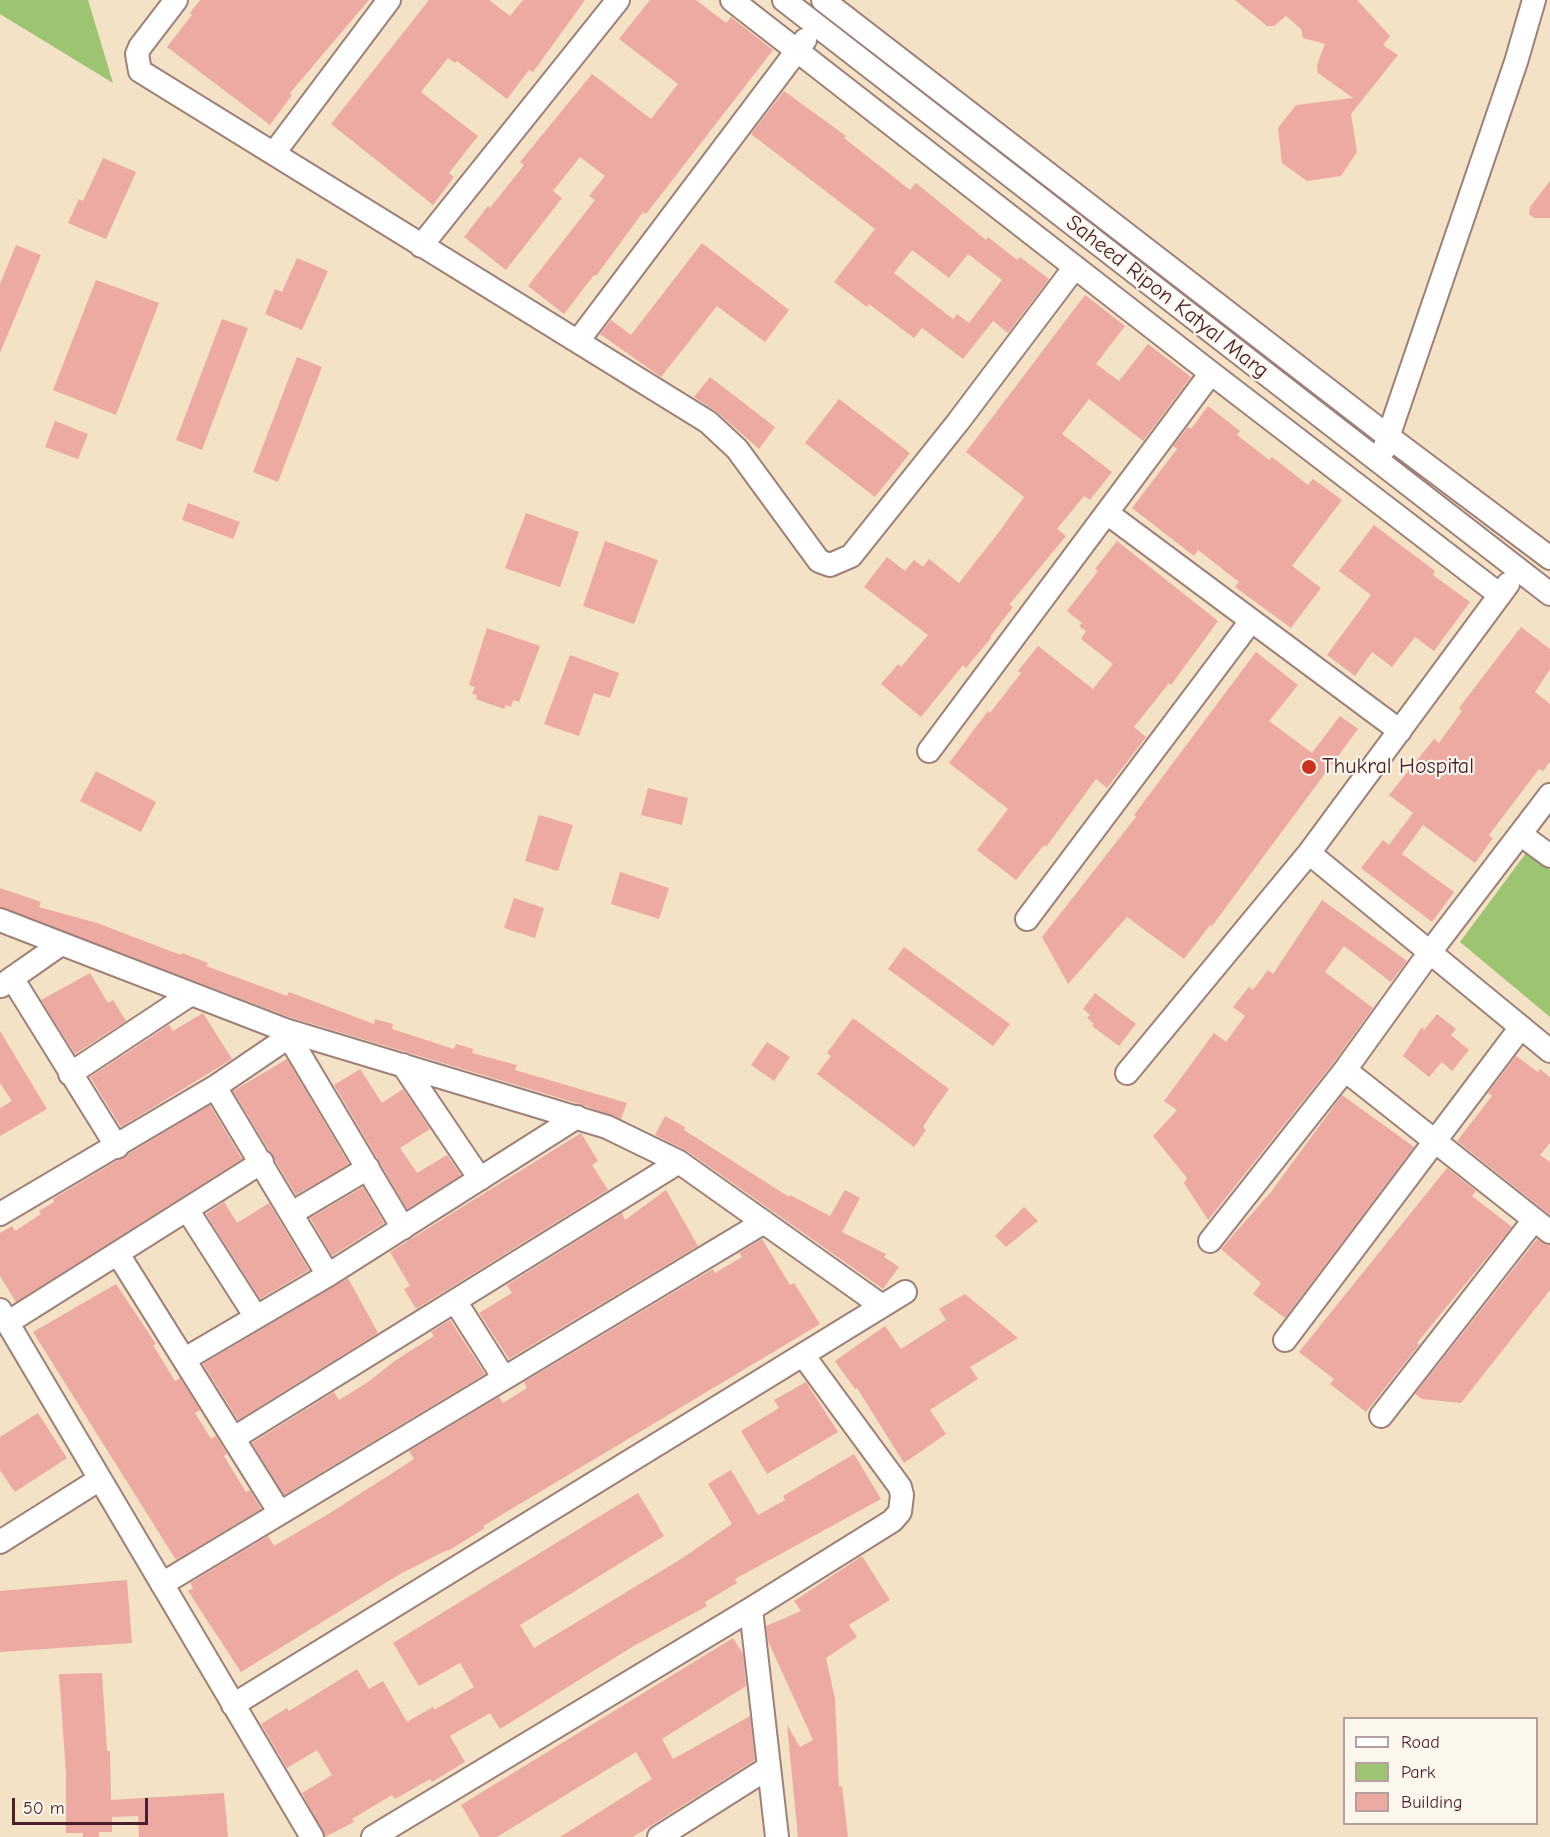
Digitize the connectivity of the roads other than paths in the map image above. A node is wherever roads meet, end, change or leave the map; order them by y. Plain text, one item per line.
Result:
1 (176, 0) edge
2 (389, 0) edge
3 (618, 0) edge
4 (732, 0) edge
5 (784, 0) edge
6 (823, 0) edge
7 (1534, 0) edge
8 (816, 25) junction
9 (797, 51) junction
10 (274, 153) junction
11 (421, 246) junction
12 (1075, 267) junction
13 (578, 341) junction
14 (1211, 373) junction
15 (1389, 437) junction
16 (1378, 461) junction
17 (1107, 513) junction
18 (1543, 553) edge
19 (1518, 571) junction
20 (1550, 594) edge
21 (1500, 595) junction
22 (1251, 621) junction
23 (1400, 731) junction
24 (929, 751) dead end
25 (1550, 795) edge
26 (1520, 834) junction
27 (1309, 853) junction
28 (1550, 856) edge
29 (1027, 919) dead end
30 (0, 920) edge
31 (61, 944) junction
32 (1430, 952) junction
33 (6, 982) edge
34 (191, 994) junction
35 (1521, 1027) junction
36 (287, 1033) junction
37 (1550, 1051) edge
38 (403, 1065) junction
39 (1345, 1070) junction
40 (1127, 1073) dead end
41 (70, 1074) junction
42 (215, 1087) junction
43 (577, 1117) junction
44 (1437, 1142) junction
45 (117, 1147) junction
46 (262, 1162) junction
47 (679, 1162) junction
48 (368, 1168) junction
49 (480, 1179) junction
50 (188, 1211) junction
51 (292, 1213) junction
52 (0, 1214) edge
53 (764, 1222) junction
54 (1542, 1226) edge
55 (403, 1228) junction
56 (1210, 1241) dead end
57 (117, 1254) junction
58 (328, 1275) junction
59 (905, 1292) dead end
60 (455, 1301) junction
61 (882, 1306) junction
62 (4, 1317) edge
63 (256, 1317) junction
64 (1285, 1341) dead end
65 (803, 1355) junction
66 (185, 1359) junction
67 (504, 1378) junction
68 (1381, 1416) dead end
69 (234, 1438) junction
70 (100, 1479) junction
71 (280, 1513) junction
72 (0, 1542) edge
73 (162, 1584) junction
74 (751, 1609) junction
75 (234, 1705) junction
76 (768, 1768) junction
77 (312, 1837) edge
78 (373, 1837) edge
79 (659, 1837) edge
80 (777, 1837) edge

1 - 10 street
2 - 10 street
3 - 11 street
4 - 9 street
5 - 8 street, Saheed Ripon Katyal Marg
6 - 15 street, Saheed Ripon Katyal Marg
7 - 15 street
8 - 9 street
8 - 16 street, Saheed Ripon Katyal Marg
9 - 12 street
9 - 13 street
10 - 11 street
11 - 13 street
12 - 13 street
12 - 14 street
14 - 17 street
14 - 21 street
15 - 16 street
15 - 18 street, Saheed Ripon Katyal Marg
16 - 19 street, Saheed Ripon Katyal Marg
17 - 22 street
17 - 24 street
18 - 19 street
19 - 20 street, Saheed Ripon Katyal Marg
19 - 21 street
21 - 23 street
22 - 23 street
22 - 29 street
23 - 27 street
25 - 26 street
26 - 28 street
26 - 32 street
27 - 32 street
27 - 40 street
30 - 31 street
31 - 33 street
31 - 34 street
32 - 35 street
32 - 39 street
33 - 41 street
34 - 36 street
34 - 41 street
35 - 37 street
35 - 44 street
36 - 38 street
36 - 42 street
36 - 48 street
38 - 43 street
38 - 49 street
39 - 44 street
39 - 56 street
41 - 45 street
42 - 45 street
42 - 46 street
43 - 47 street
43 - 49 street
44 - 54 street
44 - 64 street
45 - 52 street
46 - 50 street
46 - 51 street
47 - 53 street
47 - 60 street
48 - 51 street
48 - 55 street
49 - 55 street
50 - 57 street
50 - 63 street
51 - 58 street
53 - 61 street
53 - 67 street
54 - 68 street
55 - 58 street
57 - 62 street
57 - 66 street
58 - 63 street
59 - 61 street
60 - 67 street
60 - 69 street
61 - 65 street
62 - 70 street
63 - 66 street
65 - 74 street
65 - 75 street
66 - 69 street
67 - 71 street
69 - 71 street
70 - 72 street
70 - 73 street
71 - 73 street
73 - 75 street
74 - 76 street
74 - 78 street
75 - 77 street
76 - 79 street
76 - 80 street

